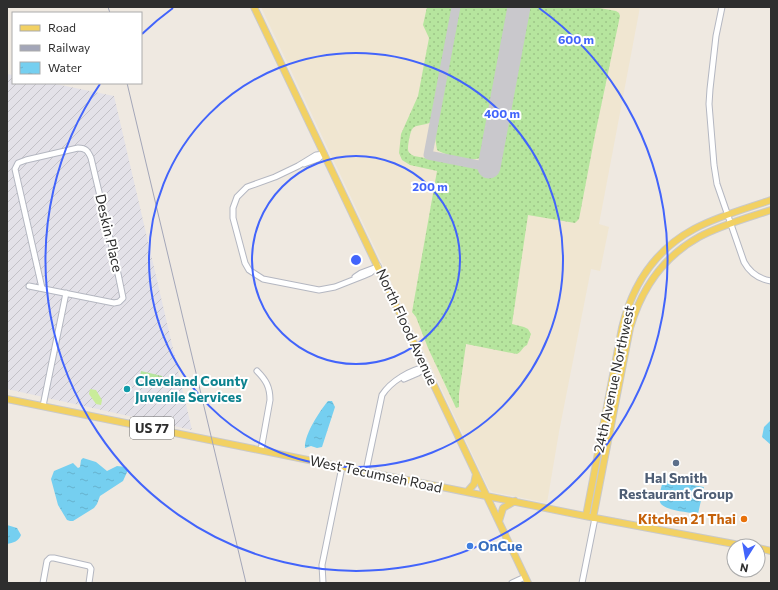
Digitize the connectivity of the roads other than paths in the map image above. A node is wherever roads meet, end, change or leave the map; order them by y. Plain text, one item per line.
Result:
1 (254, 7) edge
2 (722, 7) edge
3 (324, 154) junction
4 (771, 200) edge
5 (771, 210) edge
6 (728, 215) junction
7 (731, 224) junction
8 (378, 266) junction
9 (771, 281) edge
10 (29, 286) dead end
11 (42, 288) junction
12 (66, 293) junction
13 (426, 368) junction
14 (257, 371) dead end
15 (7, 399) edge
16 (43, 406) junction
17 (261, 450) junction
18 (342, 467) junction
19 (366, 472) junction
20 (476, 474) junction
21 (467, 492) junction
22 (487, 496) junction
23 (515, 501) junction
24 (586, 516) junction
25 (594, 518) junction
26 (499, 521) junction
27 (726, 542) edge
28 (527, 580) edge
29 (43, 583) edge
30 (89, 583) edge
31 (323, 583) edge
32 (512, 583) edge
33 (582, 583) edge

1 - 3 main road, North Flood Avenue
2 - 6 street
3 - 8 main road, North Flood Avenue
3 - 8 street
4 - 6 main road, 24th Avenue Northwest
5 - 7 main road, 24th Avenue Northwest
6 - 7 street
6 - 24 main road, 24th Avenue Northwest
7 - 9 street
7 - 25 main road, 24th Avenue Northwest
8 - 13 main road, North Flood Avenue
10 - 11 street, Deskin Place
11 - 12 street, Deskin Place
11 - 12 street, Deskin Place
12 - 16 street
13 - 19 street
13 - 20 main road, North Flood Avenue
14 - 17 street
15 - 16 main road, West Tecumseh Road / US 77
16 - 17 main road, West Tecumseh Road / US 77
17 - 18 main road, West Tecumseh Road / US 77
18 - 19 main road, West Tecumseh Road / US 77
18 - 31 street
19 - 21 main road, West Tecumseh Road / US 77
20 - 21 main road
20 - 22 main road, North Flood Avenue
21 - 22 main road, West Tecumseh Road / US 77
22 - 23 main road, West Tecumseh Road
22 - 26 main road, North Flood Avenue
23 - 24 main road, West Tecumseh Road
23 - 26 main road
24 - 25 main road, West Tecumseh Road
25 - 27 main road, West Tecumseh Road
25 - 33 street, 24th Avenue Northwest
26 - 28 main road, North Flood Avenue
28 - 32 street
29 - 30 street

